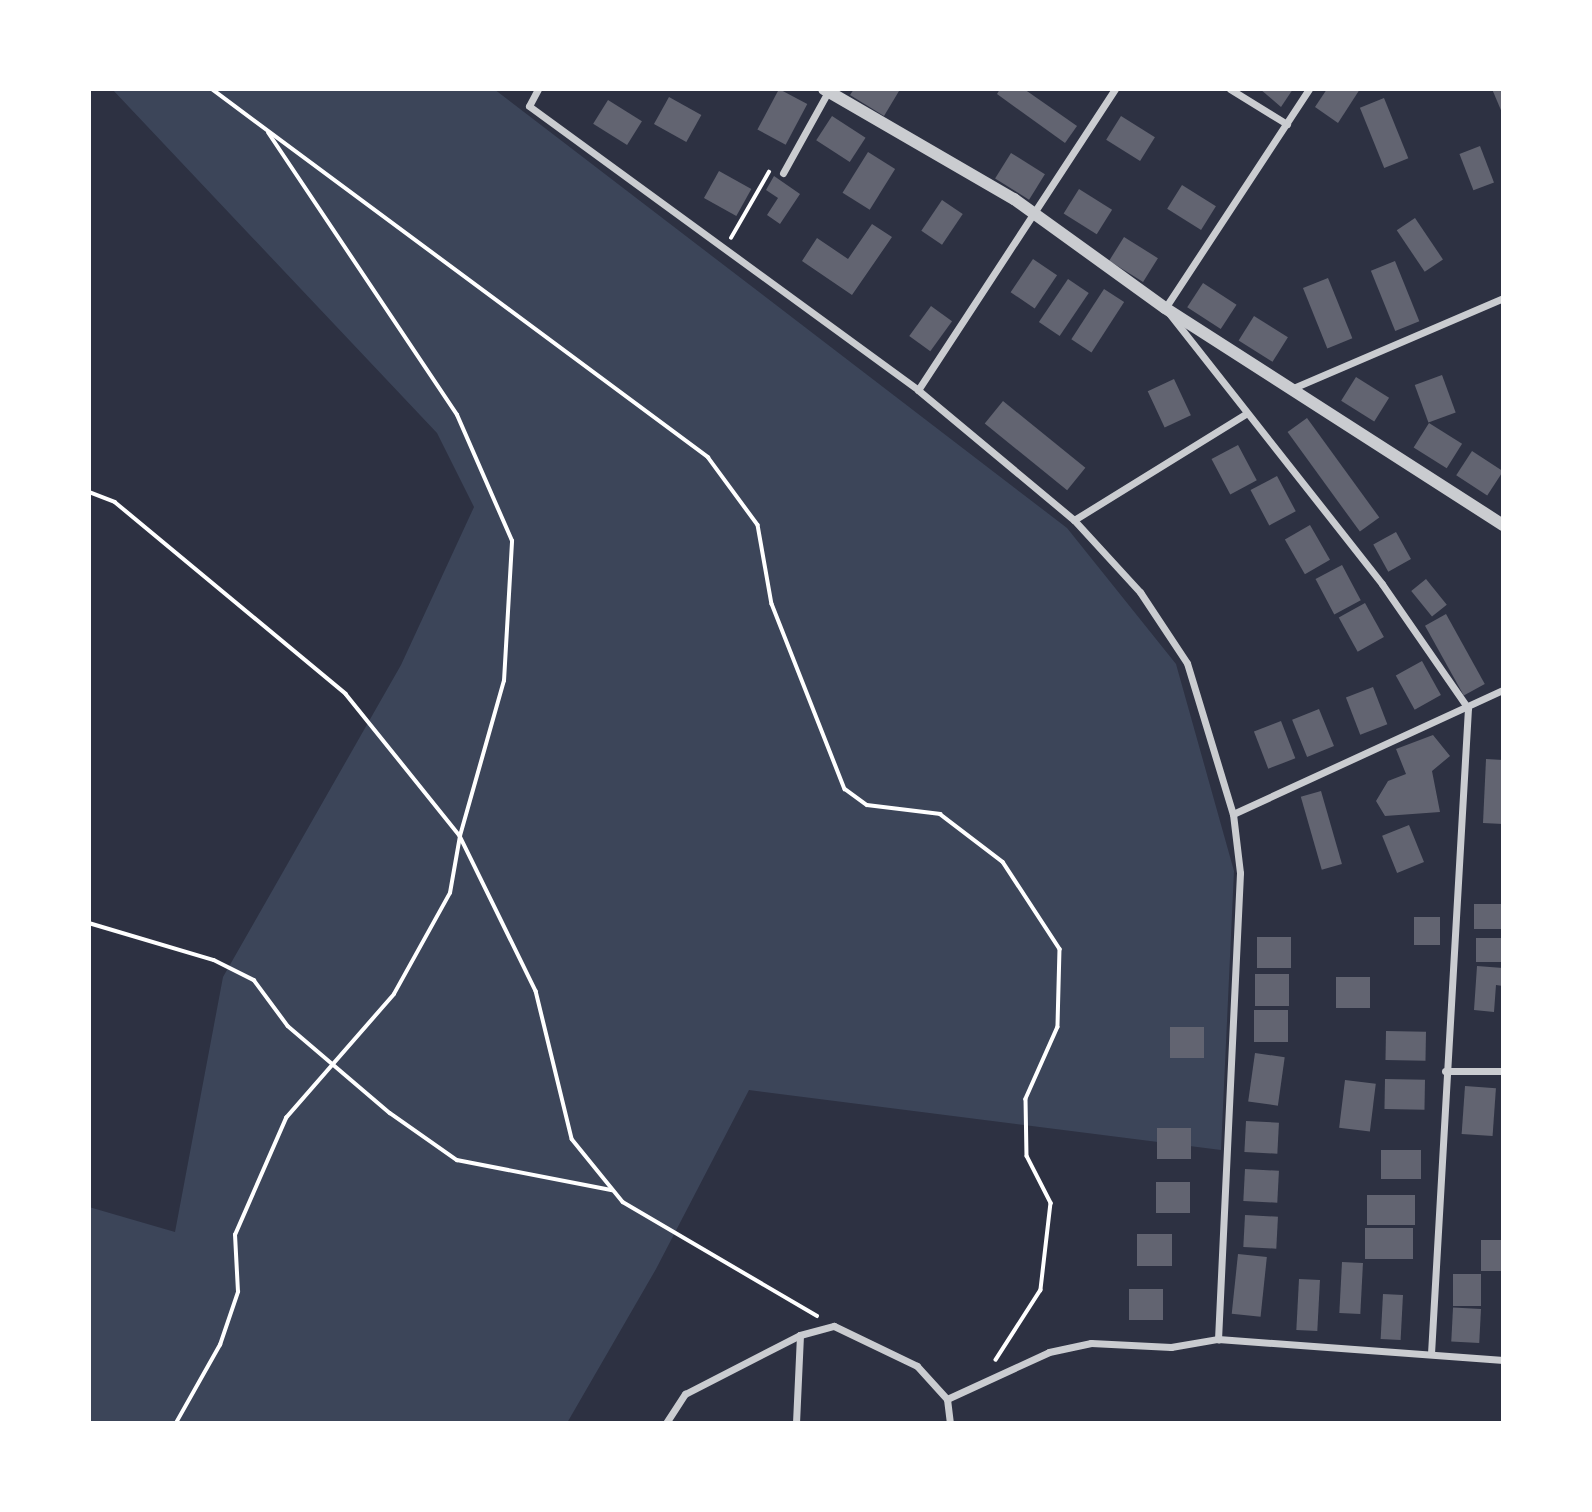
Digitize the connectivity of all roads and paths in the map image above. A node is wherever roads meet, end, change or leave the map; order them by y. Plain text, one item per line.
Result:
1 (212, 89) edge
2 (538, 89) edge
3 (1115, 89) edge
4 (1230, 89) edge
5 (1309, 89) edge
6 (827, 90) edge
7 (1287, 124) junction
8 (264, 129) junction
9 (783, 173) joint
10 (1035, 214) junction
11 (725, 249) junction
12 (1503, 298) edge
13 (1165, 308) junction
14 (1291, 389) junction
15 (918, 390) junction
16 (1247, 413) junction
17 (89, 492) edge
18 (1074, 520) junction
19 (1503, 525) edge
20 (1503, 690) edge
21 (1468, 708) junction
22 (1233, 814) junction
23 (460, 836) junction
24 (89, 923) edge
25 (335, 1066) junction
26 (1445, 1071) junction
27 (1503, 1071) edge
28 (614, 1190) junction
29 (834, 1326) junction
30 (800, 1335) junction
31 (1218, 1339) junction
32 (1431, 1354) junction
33 (1503, 1360) edge
34 (981, 1384) junction
35 (947, 1399) junction
36 (176, 1423) edge
37 (666, 1423) edge
38 (796, 1423) edge
39 (950, 1423) edge

1 - 8 path
2 - 11 street
3 - 10 street
4 - 7 street
5 - 7 street
6 - 9 street
6 - 10 street
7 - 13 street
8 - 23 path
8 - 34 path
9 - 11 path
10 - 13 street
10 - 15 street
11 - 15 street
12 - 14 street
13 - 14 street
13 - 16 street
14 - 19 street
15 - 18 street
16 - 18 street
16 - 21 street
17 - 23 path
18 - 22 street
20 - 21 street
21 - 22 street
21 - 26 street
22 - 31 street
23 - 25 path
23 - 28 path
24 - 25 path
25 - 28 path
25 - 36 path
26 - 27 street
26 - 32 street
28 - 29 path
29 - 30 street
29 - 35 street
30 - 37 street
30 - 38 street
31 - 32 street
31 - 34 street
32 - 33 street
34 - 35 street
35 - 39 street

